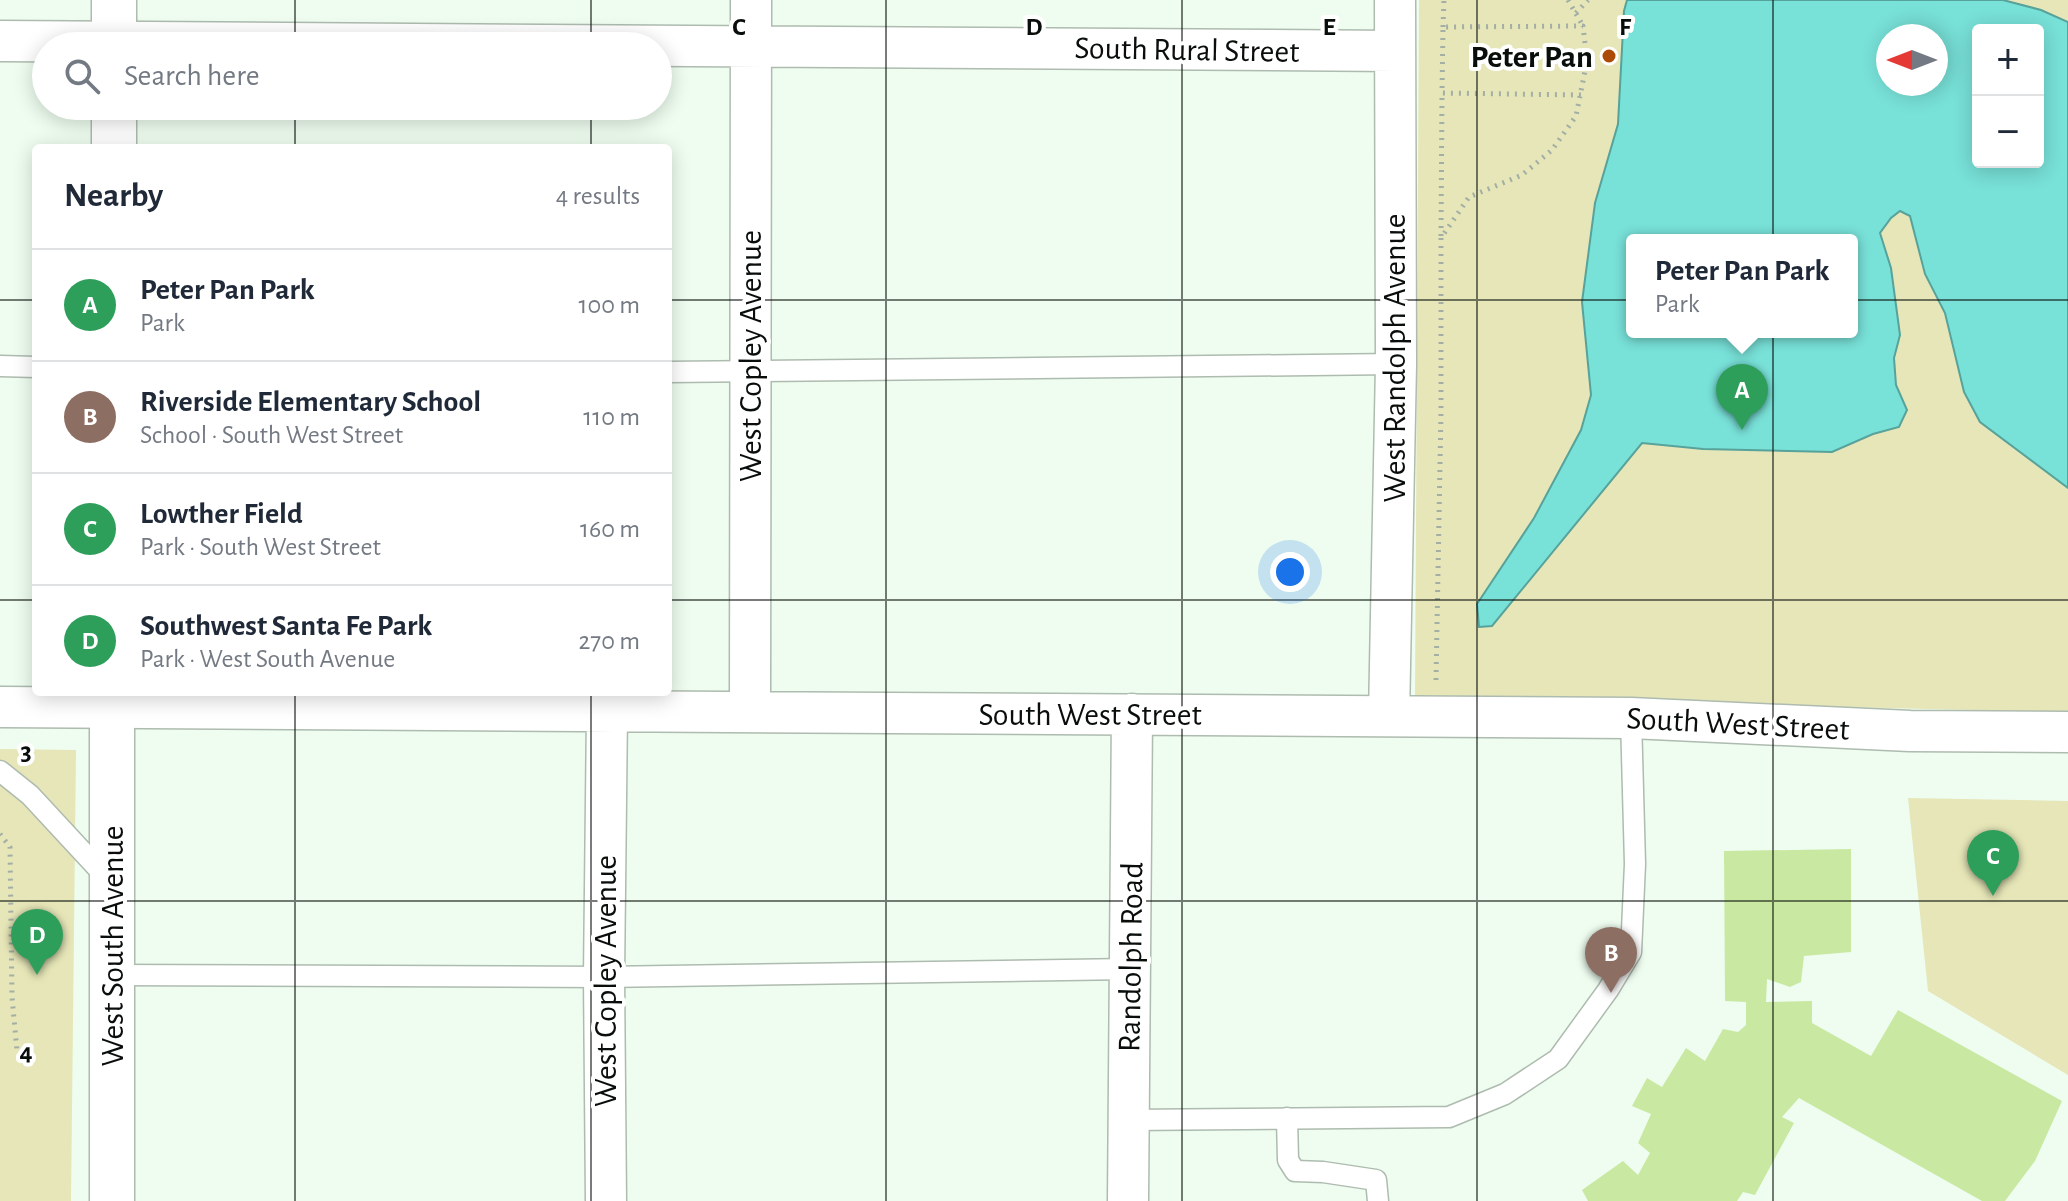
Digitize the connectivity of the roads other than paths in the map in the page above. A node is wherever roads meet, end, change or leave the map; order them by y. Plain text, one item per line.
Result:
1 (751, 0) edge
2 (1395, 0) edge
3 (114, 29) edge
4 (86, 32) edge
5 (233, 32) edge
6 (32, 38) edge
7 (0, 41) edge
8 (672, 43) edge
9 (750, 45) junction
10 (1395, 51) junction
11 (114, 120) edge
12 (114, 144) edge
13 (1396, 364) junction
14 (0, 366) edge
15 (32, 367) edge
16 (672, 372) edge
17 (750, 372) junction
18 (112, 700) edge
19 (0, 707) edge
20 (607, 712) junction
21 (750, 712) junction
22 (1132, 714) junction
23 (1389, 716) junction
24 (1631, 718) junction
25 (2068, 732) edge
26 (0, 771) edge
27 (112, 883) junction
28 (1130, 969) junction
29 (112, 975) junction
30 (604, 977) junction
31 (1287, 1118) junction
32 (1128, 1120) junction
33 (112, 1201) edge
34 (606, 1201) edge
35 (1128, 1201) edge
36 (1378, 1201) edge

1 - 9 street, West Copley Avenue
2 - 10 street, West Randolph Avenue
3 - 4 street, South Rural Street
3 - 5 street, South Rural Street
6 - 7 street, South Rural Street
8 - 9 street, South Rural Street
9 - 10 street, South Rural Street
9 - 17 street, West Copley Avenue
10 - 13 street, West Randolph Avenue
11 - 12 main road
13 - 17 lane
13 - 23 street, West Randolph Avenue
14 - 15 lane
16 - 17 lane
17 - 21 street, West Copley Avenue
18 - 19 street, South West Street
18 - 20 street, South West Street
18 - 27 main road, West South Avenue
20 - 21 street, South West Street
20 - 30 street, West Copley Avenue
21 - 22 street, South West Street
22 - 23 street, South West Street
22 - 28 street, Randolph Road
23 - 24 street, South West Street
24 - 25 street, South West Street
24 - 31 lane
26 - 27 lane
27 - 29 main road, West South Avenue
28 - 30 lane
28 - 32 street, Randolph Road
29 - 30 lane
29 - 33 main road, West South Avenue
30 - 34 street, West Copley Avenue
31 - 32 lane
31 - 36 lane
32 - 35 street, Randolph Road

